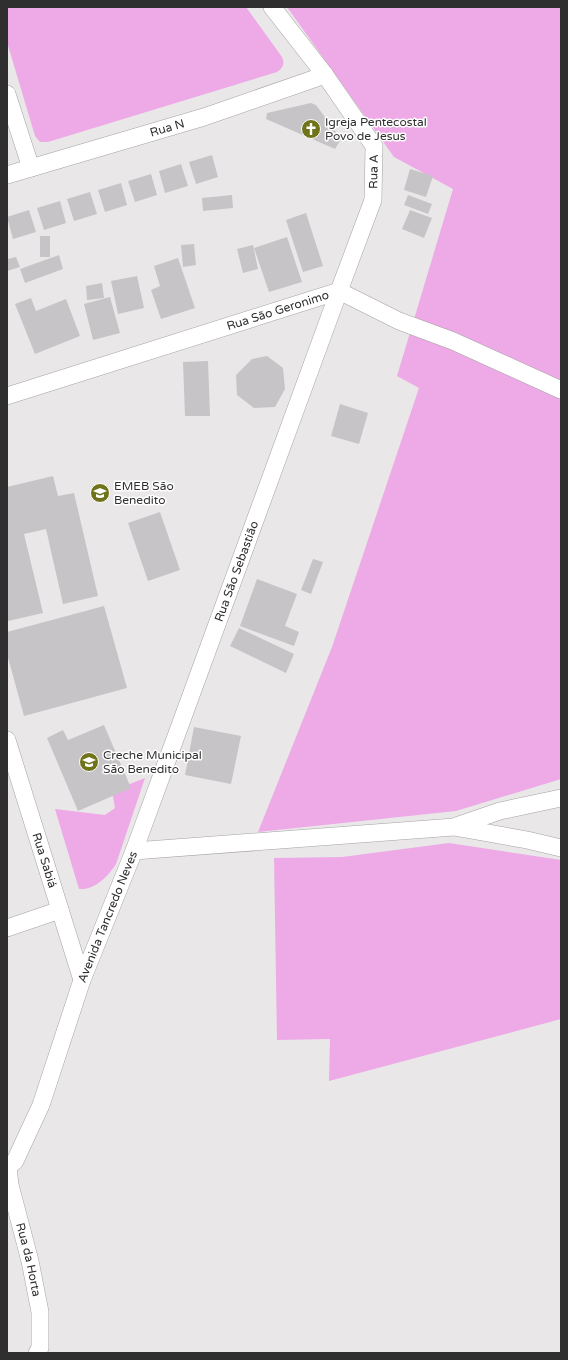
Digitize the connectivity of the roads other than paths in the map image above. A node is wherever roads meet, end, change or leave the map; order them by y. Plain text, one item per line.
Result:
1 (272, 7) edge
2 (325, 75) junction
3 (7, 94) edge
4 (31, 168) junction
5 (7, 175) edge
6 (339, 291) junction
7 (561, 390) edge
8 (7, 396) edge
9 (7, 740) edge
10 (561, 798) edge
11 (454, 827) junction
12 (561, 848) edge
13 (134, 851) junction
14 (60, 910) junction
15 (7, 928) edge
16 (82, 980) junction
17 (8, 1167) edge
18 (37, 1353) edge

1 - 2 street, Rua A
2 - 4 street, Rua N
2 - 6 street, Rua A
3 - 4 street
4 - 5 street, Rua N
6 - 7 street, Rua São Geronimo
6 - 8 street, Rua São Geronimo
6 - 13 street, Rua São Sebastião
9 - 14 street, Rua Sabiá
10 - 11 street, Avenida Tancredo Neves
11 - 12 street, Avenida Tancredo Neves
11 - 13 street, Avenida Tancredo Neves
13 - 16 street, Avenida Tancredo Neves
14 - 15 street
14 - 16 street, Rua Sabiá
16 - 17 street, Avenida Tancredo Neves
17 - 18 street, Rua da Horta

